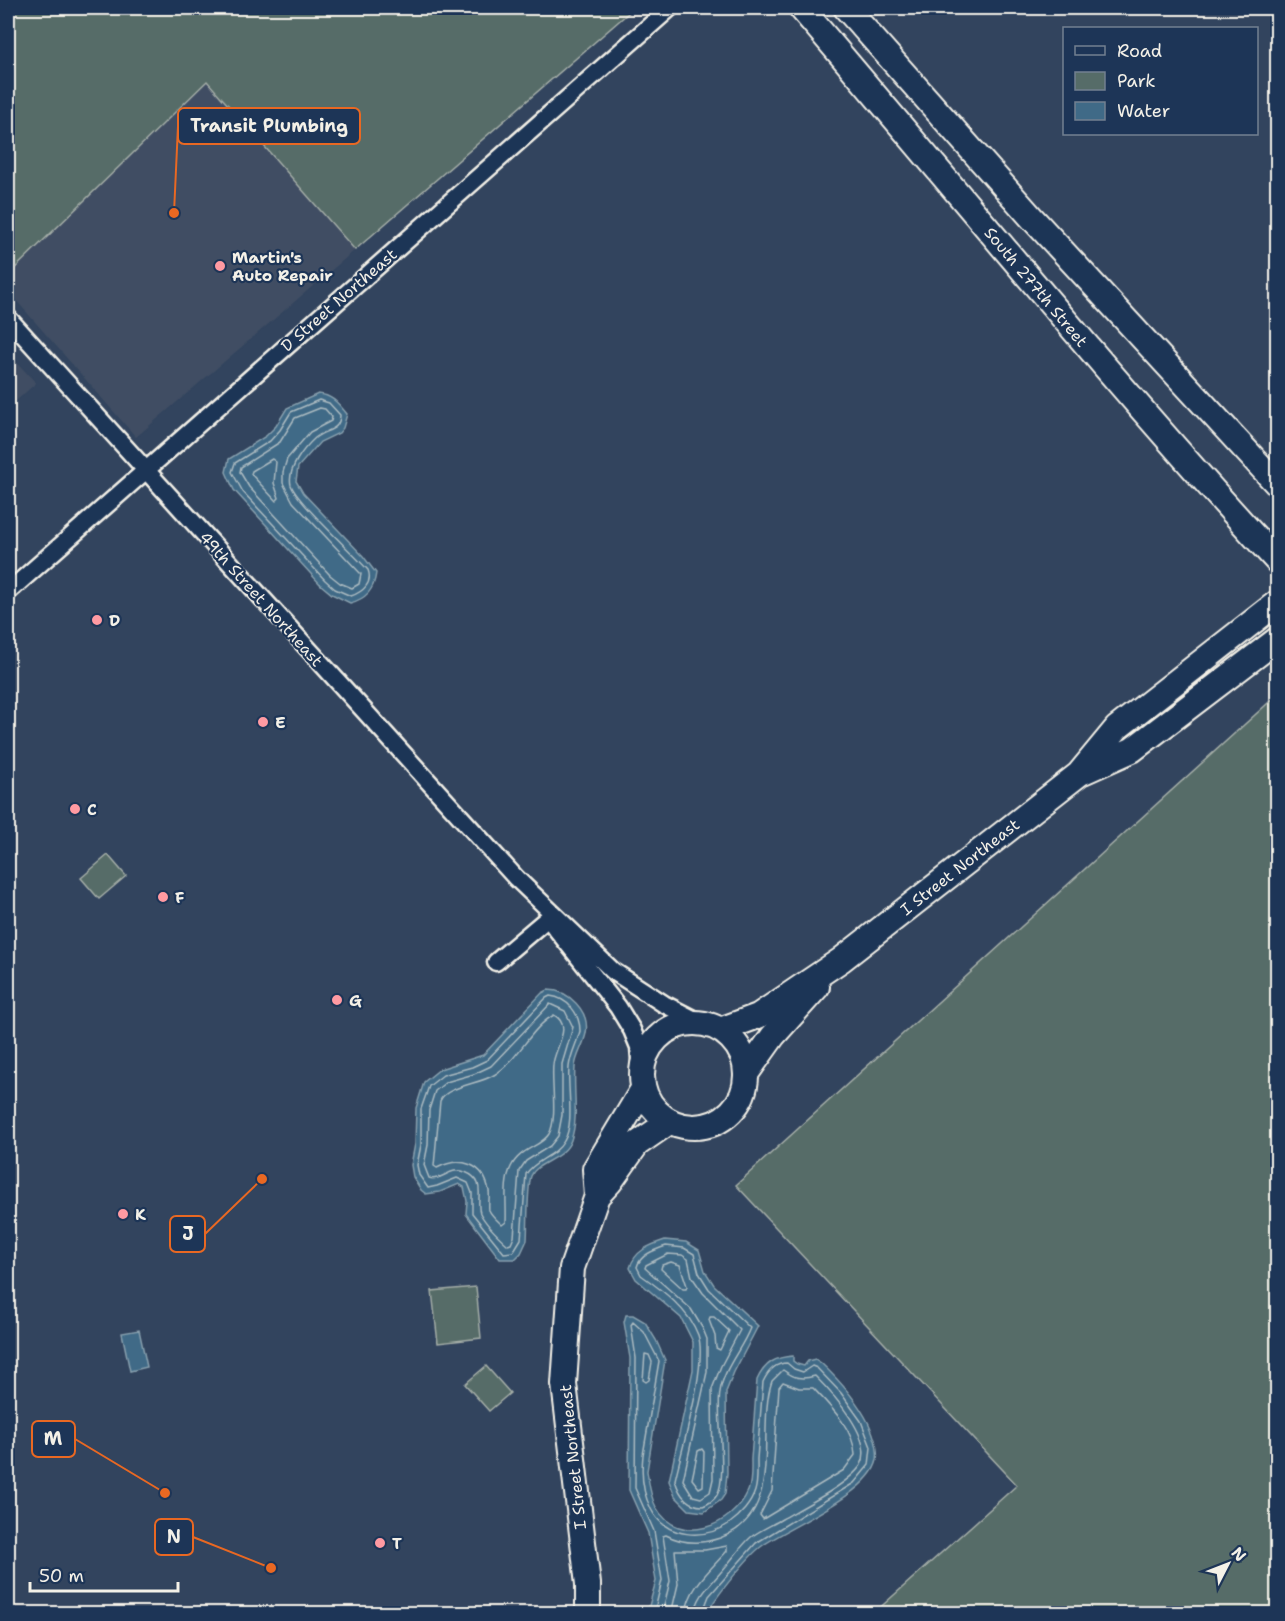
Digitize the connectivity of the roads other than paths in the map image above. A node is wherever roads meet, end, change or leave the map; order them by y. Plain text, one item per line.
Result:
1 (670, 8) edge
2 (801, 8) edge
3 (846, 8) edge
4 (8, 318) edge
5 (145, 471) junction
6 (1273, 482) edge
7 (1278, 562) edge
8 (8, 592) edge
9 (1278, 602) edge
10 (1278, 639) edge
11 (1078, 774) junction
12 (516, 878) junction
13 (548, 918) junction
14 (841, 960) junction
15 (496, 962) dead end
16 (711, 1027) junction
17 (746, 1074) junction
18 (642, 1080) junction
19 (669, 1122) junction
20 (597, 1196) junction
21 (588, 1614) edge

1 - 5 street, D Street Northeast
2 - 7 street, South 277th Street
3 - 6 street
4 - 5 street, 49th Street Northeast
5 - 8 street, D Street Northeast
5 - 12 street, 49th Street Northeast
9 - 11 street, I Street Northeast
10 - 11 street, I Street Northeast
11 - 14 street, I Street Northeast
12 - 13 street, 49th Street Northeast
12 - 16 street, 49th Street Northeast
13 - 15 street
13 - 18 street, 49th Street Northeast
14 - 16 street, I Street Northeast
14 - 17 street, I Street Northeast
16 - 17 street
16 - 18 street
17 - 19 street
18 - 19 street
18 - 20 street, I Street Northeast
19 - 20 street, I Street Northeast
20 - 21 street, I Street Northeast

